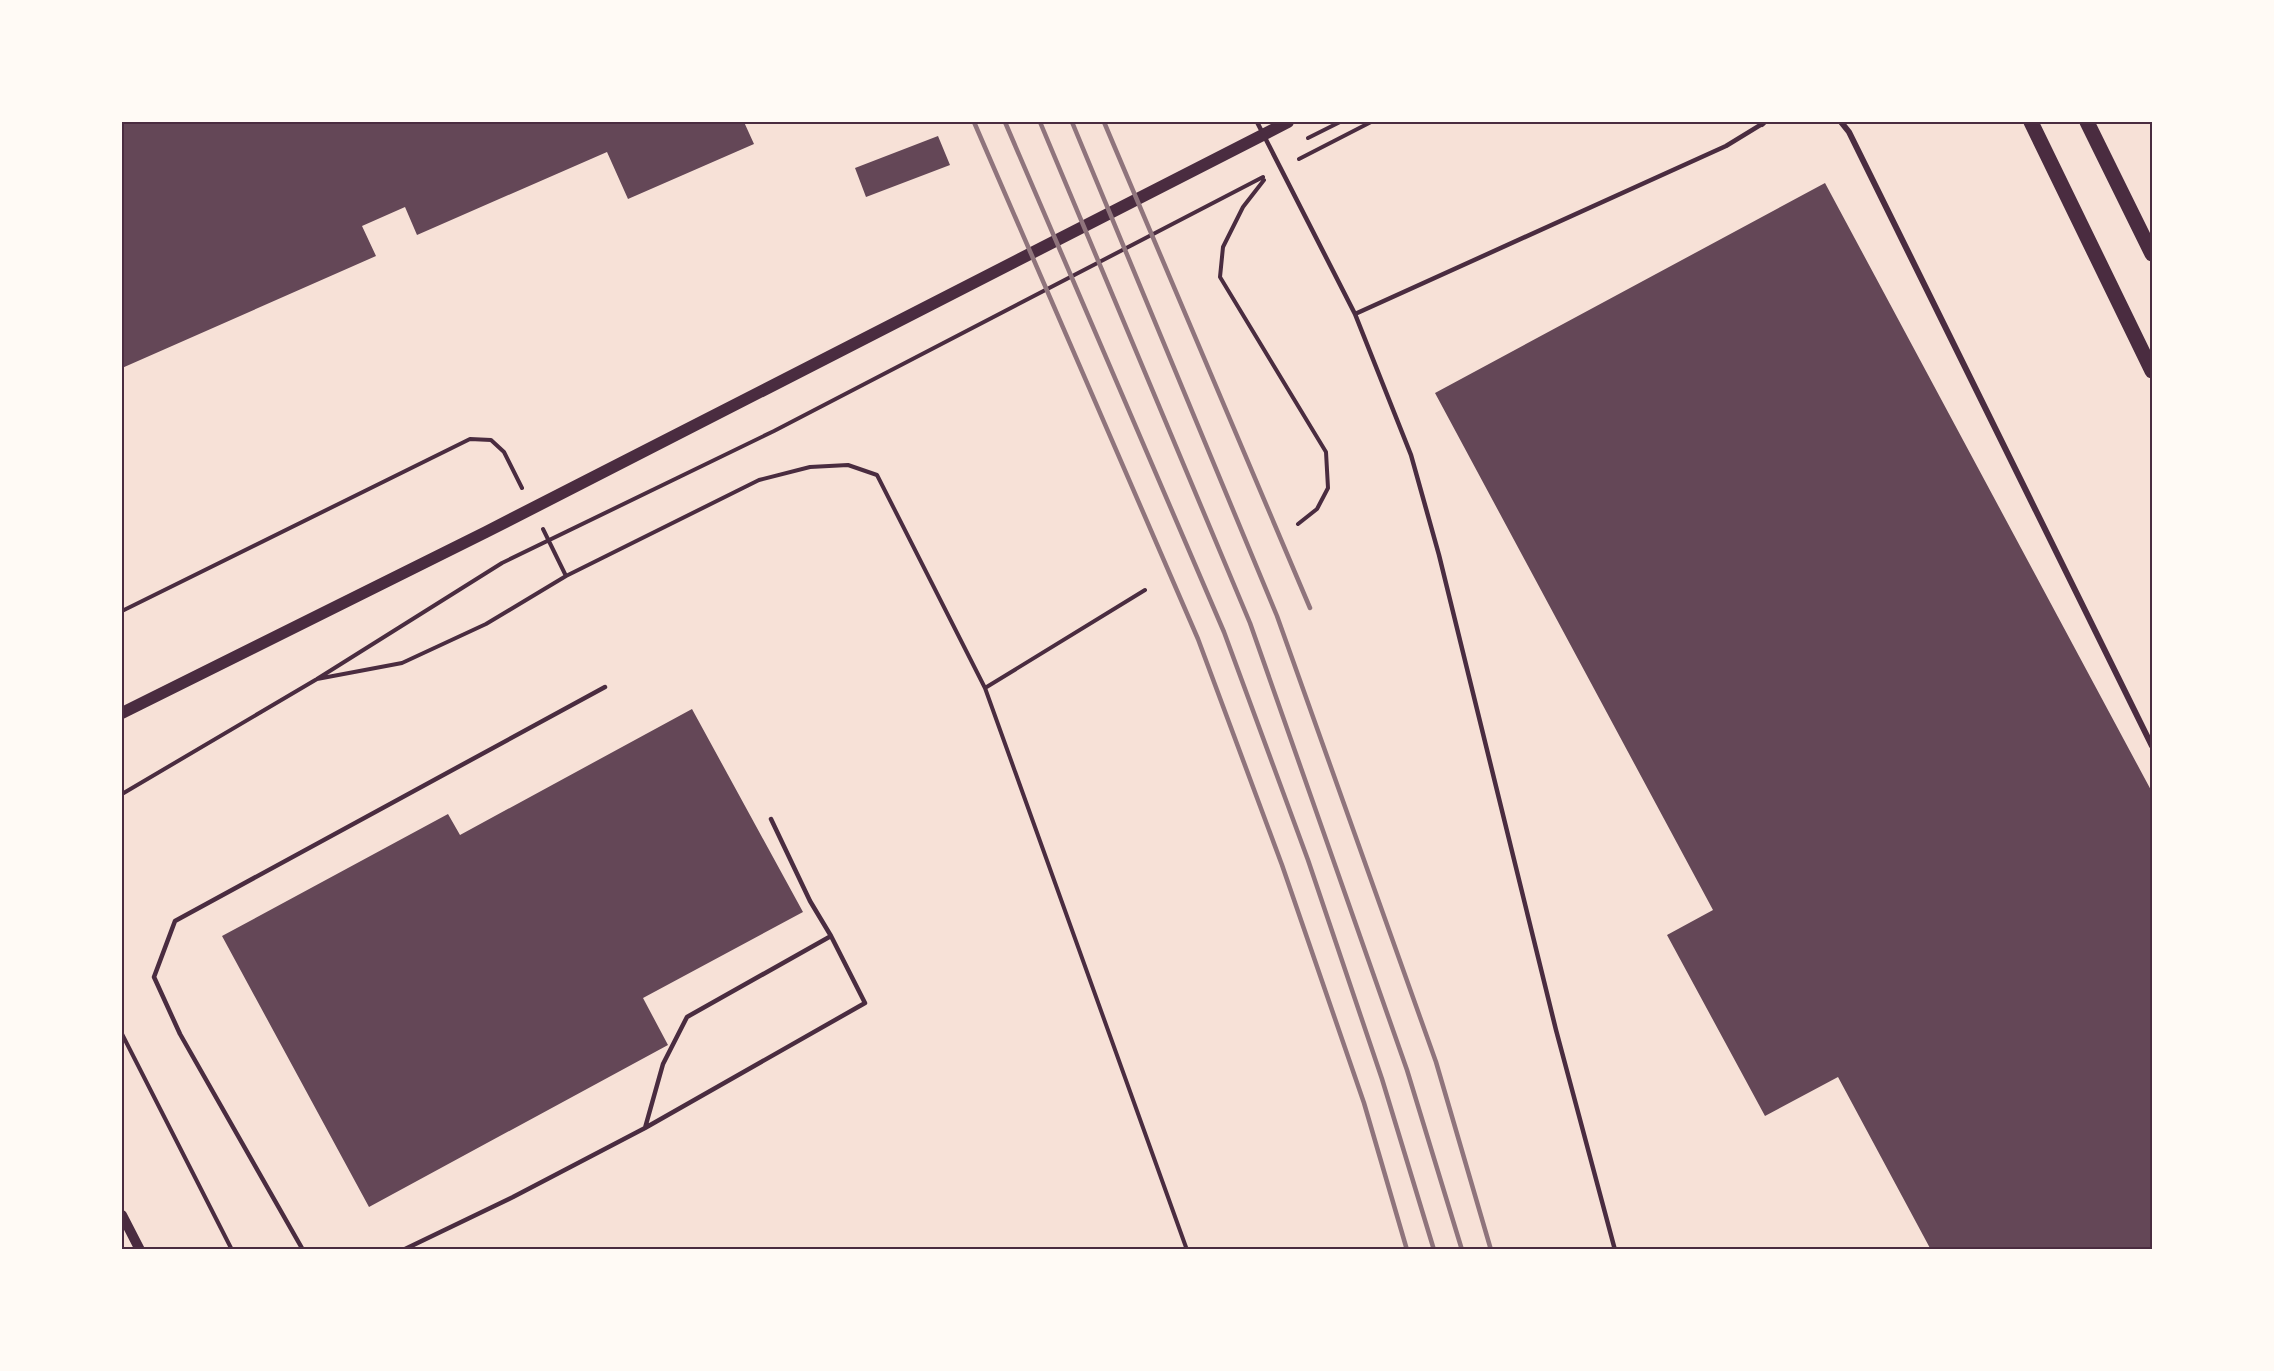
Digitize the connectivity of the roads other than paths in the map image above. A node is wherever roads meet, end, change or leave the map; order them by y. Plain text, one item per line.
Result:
1 (1257, 122) edge
2 (1287, 122) edge
3 (1841, 122) edge
4 (2031, 122) edge
5 (2088, 122) edge
6 (1763, 123) edge
7 (2152, 254) edge
8 (1355, 314) junction
9 (2152, 370) edge
10 (605, 687) dead end
11 (122, 713) edge
12 (2152, 746) edge
13 (771, 819) dead end
14 (831, 936) junction
15 (645, 1128) junction
16 (122, 1215) edge
17 (140, 1250) edge
18 (303, 1250) edge
19 (403, 1250) edge
20 (1615, 1250) edge

1 - 8 lane
2 - 11 main road
3 - 12 street
4 - 9 main road
5 - 7 main road
6 - 8 lane
8 - 20 lane
10 - 18 lane
13 - 14 lane
14 - 15 lane
14 - 15 lane
15 - 19 lane
16 - 17 street

